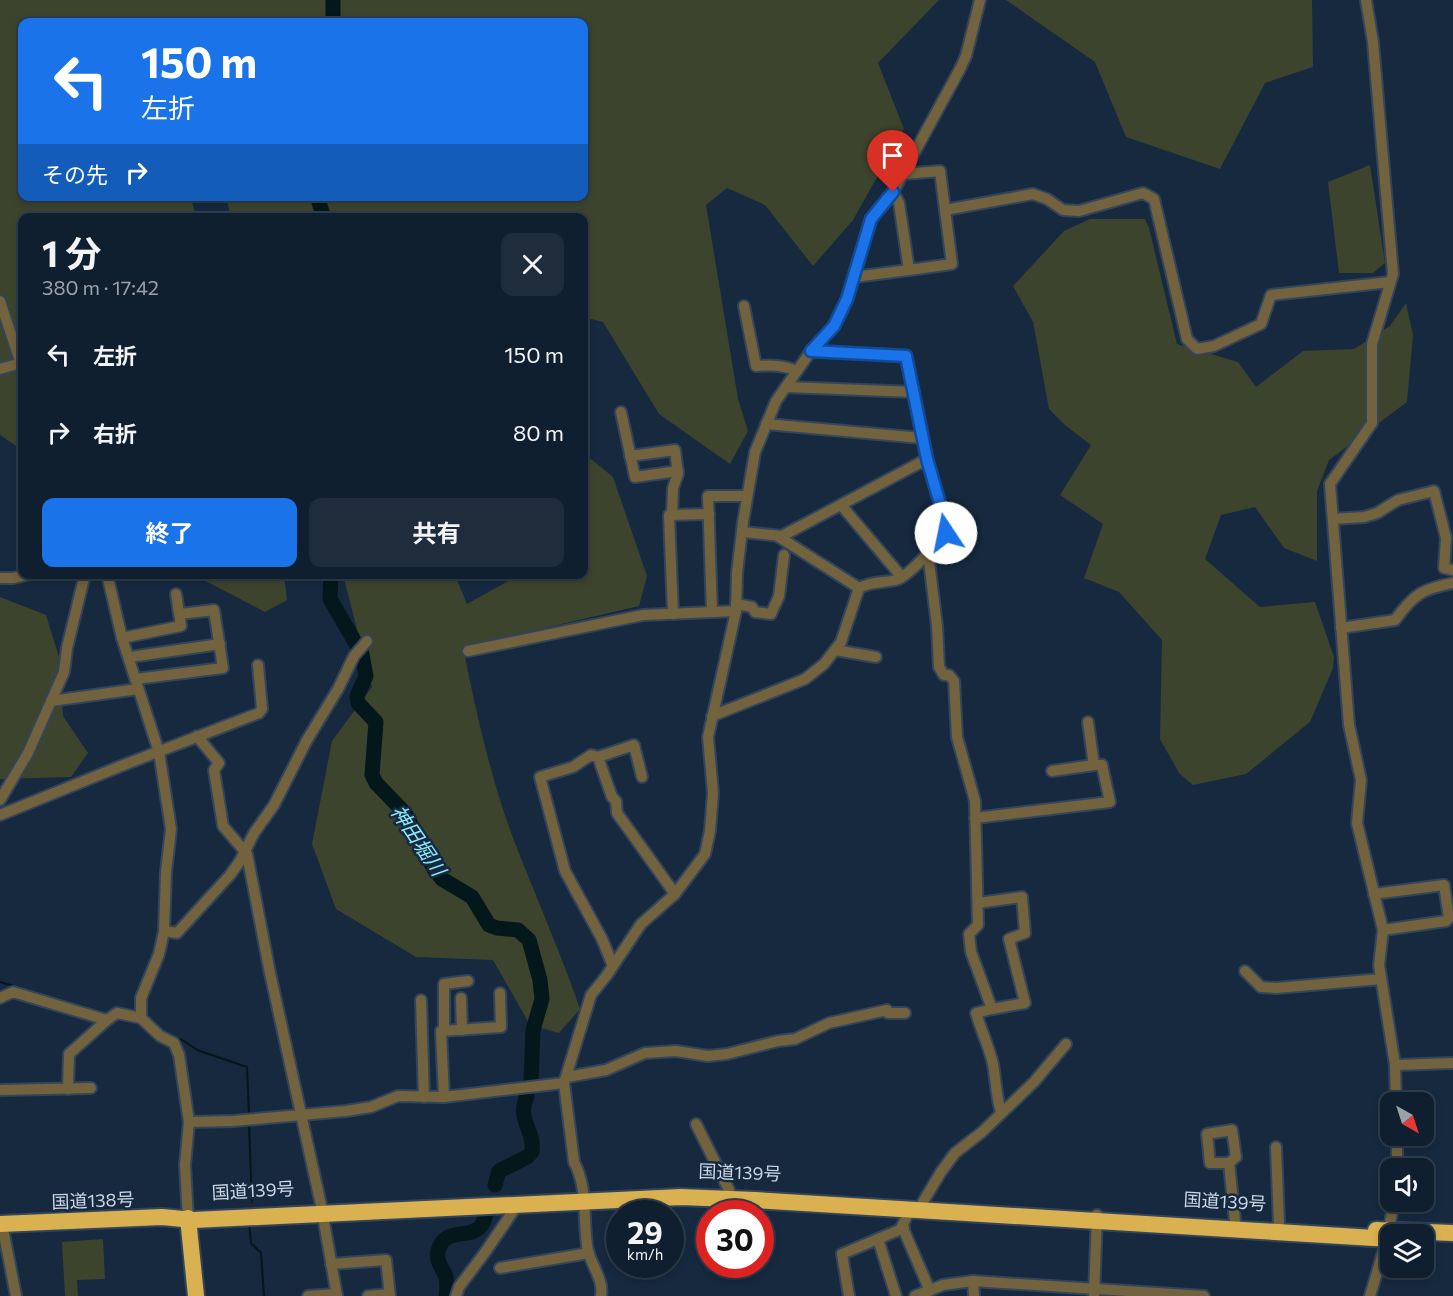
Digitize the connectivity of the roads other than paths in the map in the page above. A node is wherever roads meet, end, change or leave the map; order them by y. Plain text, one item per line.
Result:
1 (980, 0) edge
2 (1366, 0) edge
3 (903, 174) junction
4 (893, 192) junction
5 (945, 210) junction
6 (909, 270) junction
7 (854, 277) junction
8 (1390, 282) junction
9 (0, 301) edge
10 (744, 306) dead end
11 (811, 351) junction
12 (18, 353) edge
13 (18, 366) edge
14 (0, 369) edge
15 (797, 371) junction
16 (786, 387) junction
17 (914, 392) junction
18 (621, 412) dead end
19 (766, 424) junction
20 (922, 438) junction
21 (630, 456) junction
22 (927, 459) junction
23 (678, 471) junction
24 (747, 496) junction
25 (840, 505) junction
26 (709, 514) junction
27 (672, 515) junction
28 (1333, 519) junction
29 (743, 532) junction
30 (779, 537) junction
31 (928, 553) junction
32 (784, 555) dead end
33 (1453, 570) edge
34 (901, 576) junction
35 (18, 577) edge
36 (0, 578) edge
37 (84, 579) edge
38 (107, 579) edge
39 (1453, 583) edge
40 (859, 588) junction
41 (176, 594) dead end
42 (736, 608) junction
43 (712, 612) junction
44 (180, 614) junction
45 (673, 614) junction
46 (1341, 628) junction
47 (122, 638) junction
48 (367, 641) dead end
49 (220, 644) junction
50 (835, 650) junction
51 (468, 651) dead end
52 (130, 657) junction
53 (876, 657) dead end
54 (258, 665) dead end
55 (137, 684) junction
56 (51, 700) junction
57 (712, 716) junction
58 (1088, 722) dead end
59 (197, 736) junction
60 (159, 753) junction
61 (598, 757) junction
62 (1095, 765) junction
63 (1052, 771) dead end
64 (642, 777) dead end
65 (0, 800) edge
66 (0, 815) edge
67 (975, 818) junction
68 (244, 850) junction
69 (675, 894) junction
70 (1374, 894) junction
71 (978, 903) junction
72 (1383, 930) junction
73 (164, 931) junction
74 (613, 966) junction
75 (1245, 971) dead end
76 (1381, 979) junction
77 (468, 981) dead end
78 (500, 993) dead end
79 (0, 998) edge
80 (461, 998) dead end
81 (421, 1000) dead end
82 (992, 1009) junction
83 (905, 1013) dead end
84 (141, 1018) junction
85 (107, 1020) junction
86 (462, 1030) junction
87 (444, 1031) junction
88 (1066, 1044) dead end
89 (1453, 1063) edge
90 (1395, 1065) junction
91 (565, 1080) junction
92 (69, 1089) junction
93 (92, 1089) dead end
94 (0, 1090) edge
95 (1396, 1092) edge
96 (424, 1097) junction
97 (444, 1097) junction
98 (1001, 1112) junction
99 (301, 1114) junction
100 (189, 1122) junction
101 (696, 1124) dead end
102 (1276, 1147) dead end
103 (1229, 1163) dead end
104 (729, 1190) junction
105 (584, 1197) junction
106 (518, 1204) junction
107 (916, 1206) junction
108 (321, 1209) junction
109 (1097, 1217) junction
110 (188, 1218) junction
111 (1235, 1221) junction
112 (1, 1224) edge
113 (1279, 1224) junction
114 (904, 1228) junction
115 (1453, 1233) edge
116 (1434, 1234) edge
117 (1380, 1235) edge
118 (1380, 1235) edge
119 (878, 1239) junction
120 (1434, 1241) edge
121 (1453, 1242) edge
122 (589, 1253) junction
123 (1380, 1263) edge
124 (331, 1264) junction
125 (500, 1268) dead end
126 (973, 1281) junction
127 (930, 1291) junction
128 (1034, 1291) edge
129 (1094, 1292) edge
130 (1153, 1294) edge
131 (336, 1295) edge
132 (389, 1295) edge
133 (16, 1296) edge
134 (196, 1296) edge
135 (308, 1296) edge
136 (368, 1296) edge
137 (456, 1296) edge
138 (601, 1296) edge
139 (849, 1296) edge
140 (896, 1296) edge
141 (915, 1296) edge
142 (974, 1296) edge
143 (1204, 1296) edge
144 (1370, 1296) edge

1 - 3 street
2 - 8 street
3 - 4 street
3 - 5 street
4 - 6 street
4 - 7 street
5 - 6 street
5 - 8 street
6 - 7 street
7 - 11 street
8 - 28 street
9 - 12 street
10 - 15 street
11 - 15 street
11 - 17 street
13 - 14 street
15 - 16 street
16 - 17 street
16 - 19 street
17 - 20 street
18 - 21 street
19 - 20 street
19 - 24 street
20 - 22 street
21 - 23 street
21 - 23 street
22 - 25 street
22 - 31 street
23 - 27 street
24 - 26 street
24 - 29 street
25 - 30 street
25 - 34 street
26 - 27 street
26 - 43 street
27 - 45 street
28 - 33 street
28 - 46 street
29 - 30 street
29 - 42 street
30 - 40 street
31 - 34 street
31 - 67 street
32 - 42 street
34 - 40 street
35 - 36 street
37 - 56 street
38 - 47 street
39 - 46 street
40 - 50 street
41 - 44 street
42 - 43 street
42 - 57 street
43 - 45 street
44 - 47 street
44 - 49 street
45 - 51 street
46 - 70 street
47 - 52 street
48 - 68 street
49 - 52 street
49 - 55 street
50 - 53 street
50 - 57 street
52 - 55 street
54 - 59 street
55 - 56 street
55 - 60 street
56 - 65 street
57 - 69 street
58 - 62 street
59 - 60 street
59 - 68 street
60 - 66 street
60 - 73 street
61 - 64 street
61 - 69 street
61 - 74 street
62 - 63 street
62 - 67 street
67 - 71 street
68 - 73 street
68 - 99 street
69 - 74 street
70 - 72 street
70 - 72 street
71 - 82 street
71 - 82 street
72 - 76 street
73 - 84 street
74 - 91 street
75 - 76 street
76 - 90 street
77 - 87 street
78 - 86 street
79 - 85 street
80 - 86 street
81 - 96 street
82 - 98 street
83 - 91 street
84 - 85 street
84 - 100 street
85 - 92 street
86 - 87 street
87 - 97 street
88 - 98 street
89 - 90 street
90 - 95 street
91 - 97 street
91 - 105 street
92 - 93 street
92 - 94 street
96 - 97 street
96 - 99 street
98 - 107 street
99 - 100 street
99 - 108 street
100 - 110 street
101 - 104 street
102 - 113 street
103 - 111 street
104 - 105 highway, 国道139号
104 - 107 highway, 国道139号
105 - 106 highway, 国道139号
105 - 107 highway, 国道139号
105 - 108 highway, 国道139号
105 - 122 street
106 - 108 highway, 国道139号
106 - 137 street
107 - 109 highway, 国道139号
107 - 114 street
108 - 110 highway, 国道139号
108 - 124 street
109 - 111 highway, 国道139号
109 - 118 highway, 国道139号
109 - 129 street
110 - 112 highway, 国道138号
110 - 134 highway
111 - 113 highway, 国道139号
112 - 133 street
113 - 117 highway, 国道139号
114 - 119 street
114 - 127 street
115 - 116 highway, 国道139号
119 - 139 street
119 - 140 street
120 - 121 highway
122 - 125 street
122 - 138 street
123 - 144 street
124 - 131 street
124 - 132 street
126 - 127 street
126 - 128 street
126 - 142 street
127 - 141 street
128 - 129 street
129 - 130 street
130 - 143 street
131 - 135 street
132 - 136 street

